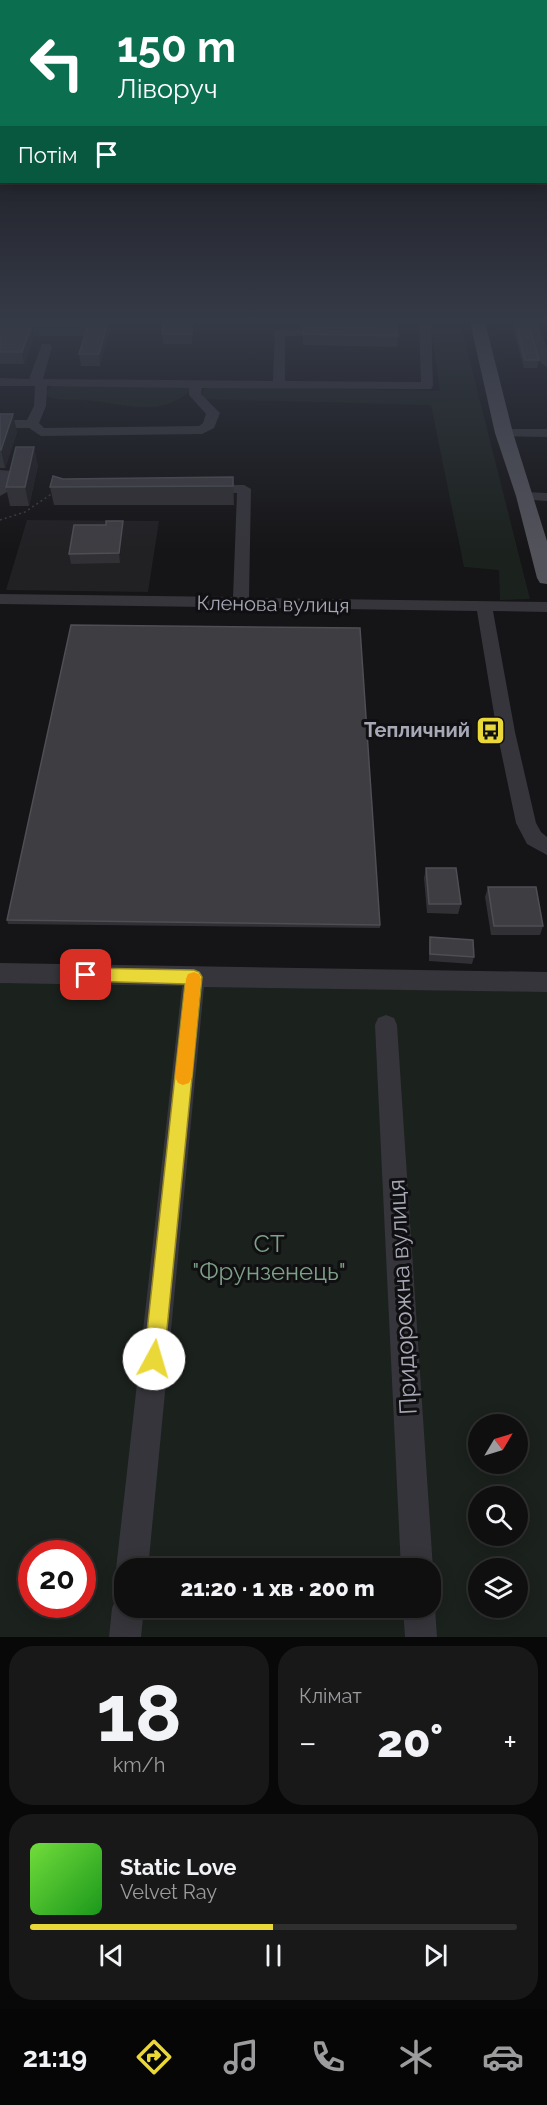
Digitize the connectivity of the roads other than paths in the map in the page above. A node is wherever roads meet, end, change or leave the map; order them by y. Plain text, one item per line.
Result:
1 (39, 398) edge
2 (199, 398) edge
3 (496, 398) edge
4 (0, 424) edge
5 (32, 424) junction
6 (504, 433) junction
7 (547, 433) edge
8 (0, 474) edge
9 (196, 489) edge
10 (0, 492) edge
11 (525, 496) junction
12 (547, 497) edge
13 (541, 533) edge
14 (547, 578) edge
15 (0, 599) edge
16 (241, 603) junction
17 (484, 607) junction
18 (547, 607) edge
19 (547, 847) edge
20 (0, 973) edge
21 (194, 977) junction
22 (547, 982) edge
23 (386, 1025) dead end
24 (133, 1558) edge
25 (416, 1558) edge
26 (127, 1618) edge
27 (420, 1618) edge
28 (125, 1637) edge
29 (421, 1637) edge

1 - 5 street
2 - 5 street
3 - 6 main road
4 - 5 street
6 - 7 street
6 - 11 main road
8 - 10 street
9 - 16 street
11 - 12 street
11 - 13 main road
13 - 14 main road
15 - 16 street, Кленова вулиця
16 - 17 street, Кленова вулиця
17 - 18 street, Кленова вулиця
17 - 19 street
20 - 21 street
21 - 22 street
21 - 24 street
23 - 25 street, Придорожна вулиця
26 - 28 street
27 - 29 street

